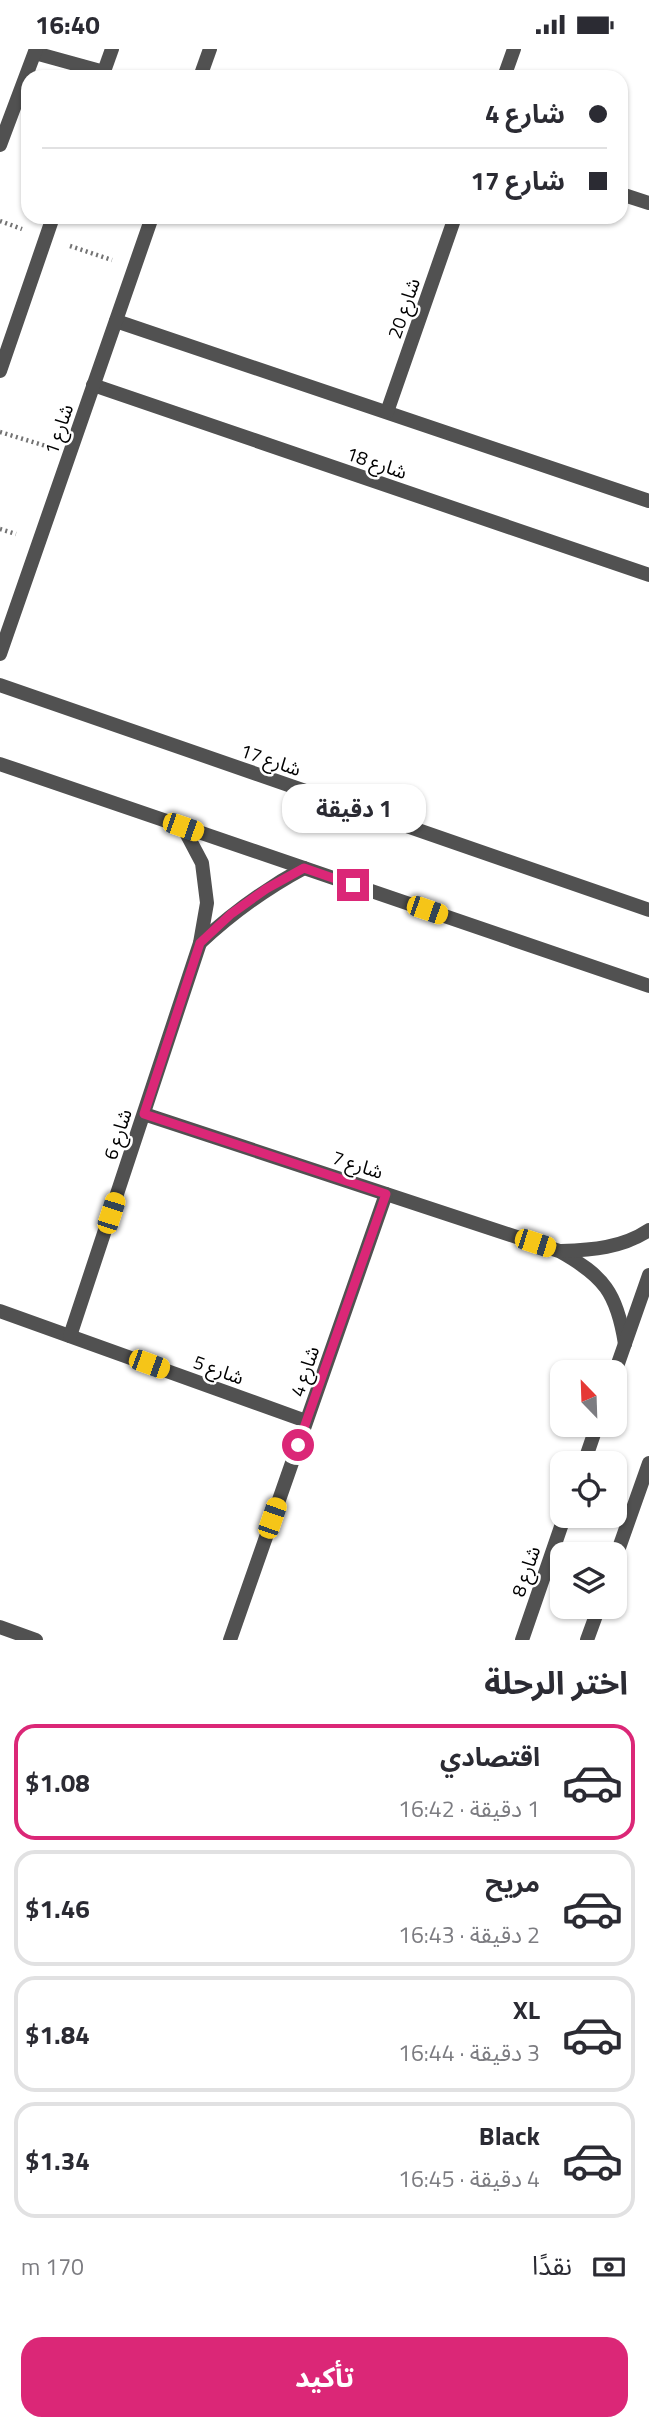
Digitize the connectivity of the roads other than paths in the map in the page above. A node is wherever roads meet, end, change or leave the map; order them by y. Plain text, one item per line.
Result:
1 (112, 49) edge
2 (210, 49) edge
3 (514, 49) edge
4 (35, 51) edge
5 (28, 70) edge
6 (89, 70) edge
7 (105, 70) edge
8 (202, 70) edge
9 (506, 70) edge
10 (21, 89) edge
11 (0, 145) edge
12 (628, 196) edge
13 (649, 204) edge
14 (51, 224) edge
15 (150, 224) edge
16 (453, 224) edge
17 (116, 321) junction
18 (0, 370) edge
19 (93, 385) junction
20 (387, 412) junction
21 (649, 501) edge
22 (649, 575) edge
23 (0, 654) edge
24 (0, 685) edge
25 (0, 764) edge
26 (183, 827) junction
27 (304, 868) junction
28 (649, 910) edge
29 (200, 943) junction
30 (649, 986) edge
31 (144, 1114) junction
32 (386, 1194) junction
33 (649, 1230) edge
34 (559, 1251) junction
35 (649, 1275) edge
36 (0, 1311) edge
37 (70, 1336) junction
38 (625, 1344) junction
39 (619, 1360) edge
40 (306, 1421) junction
41 (649, 1463) edge
42 (561, 1528) edge
43 (621, 1542) edge
44 (595, 1619) edge
45 (0, 1627) edge
46 (36, 1640) edge
47 (230, 1640) edge
48 (522, 1640) edge
49 (587, 1640) edge

1 - 7 street
2 - 8 street
3 - 9 street
4 - 5 street
4 - 6 street
10 - 11 street
12 - 13 street
14 - 18 street
15 - 17 street, شارع 1
16 - 20 street, شارع 20
17 - 19 street, شارع 1
17 - 20 street
19 - 22 street, شارع 18
19 - 23 street, شارع 1
20 - 21 street
24 - 28 street, شارع 17
25 - 26 street
26 - 27 street
26 - 29 street, شارع 6
27 - 29 street, شارع 6
27 - 30 street
29 - 31 street, شارع 6
31 - 32 street, شارع 7
31 - 37 street, شارع 6
32 - 34 street, شارع 7
32 - 40 street, شارع 4
33 - 34 street, شارع 7
34 - 38 street, شارع 7
35 - 38 street
36 - 37 street, شارع 5
37 - 40 street, شارع 5
38 - 39 street
40 - 47 street, شارع 4
41 - 43 street
42 - 48 street, شارع 8
44 - 49 street
45 - 46 street

